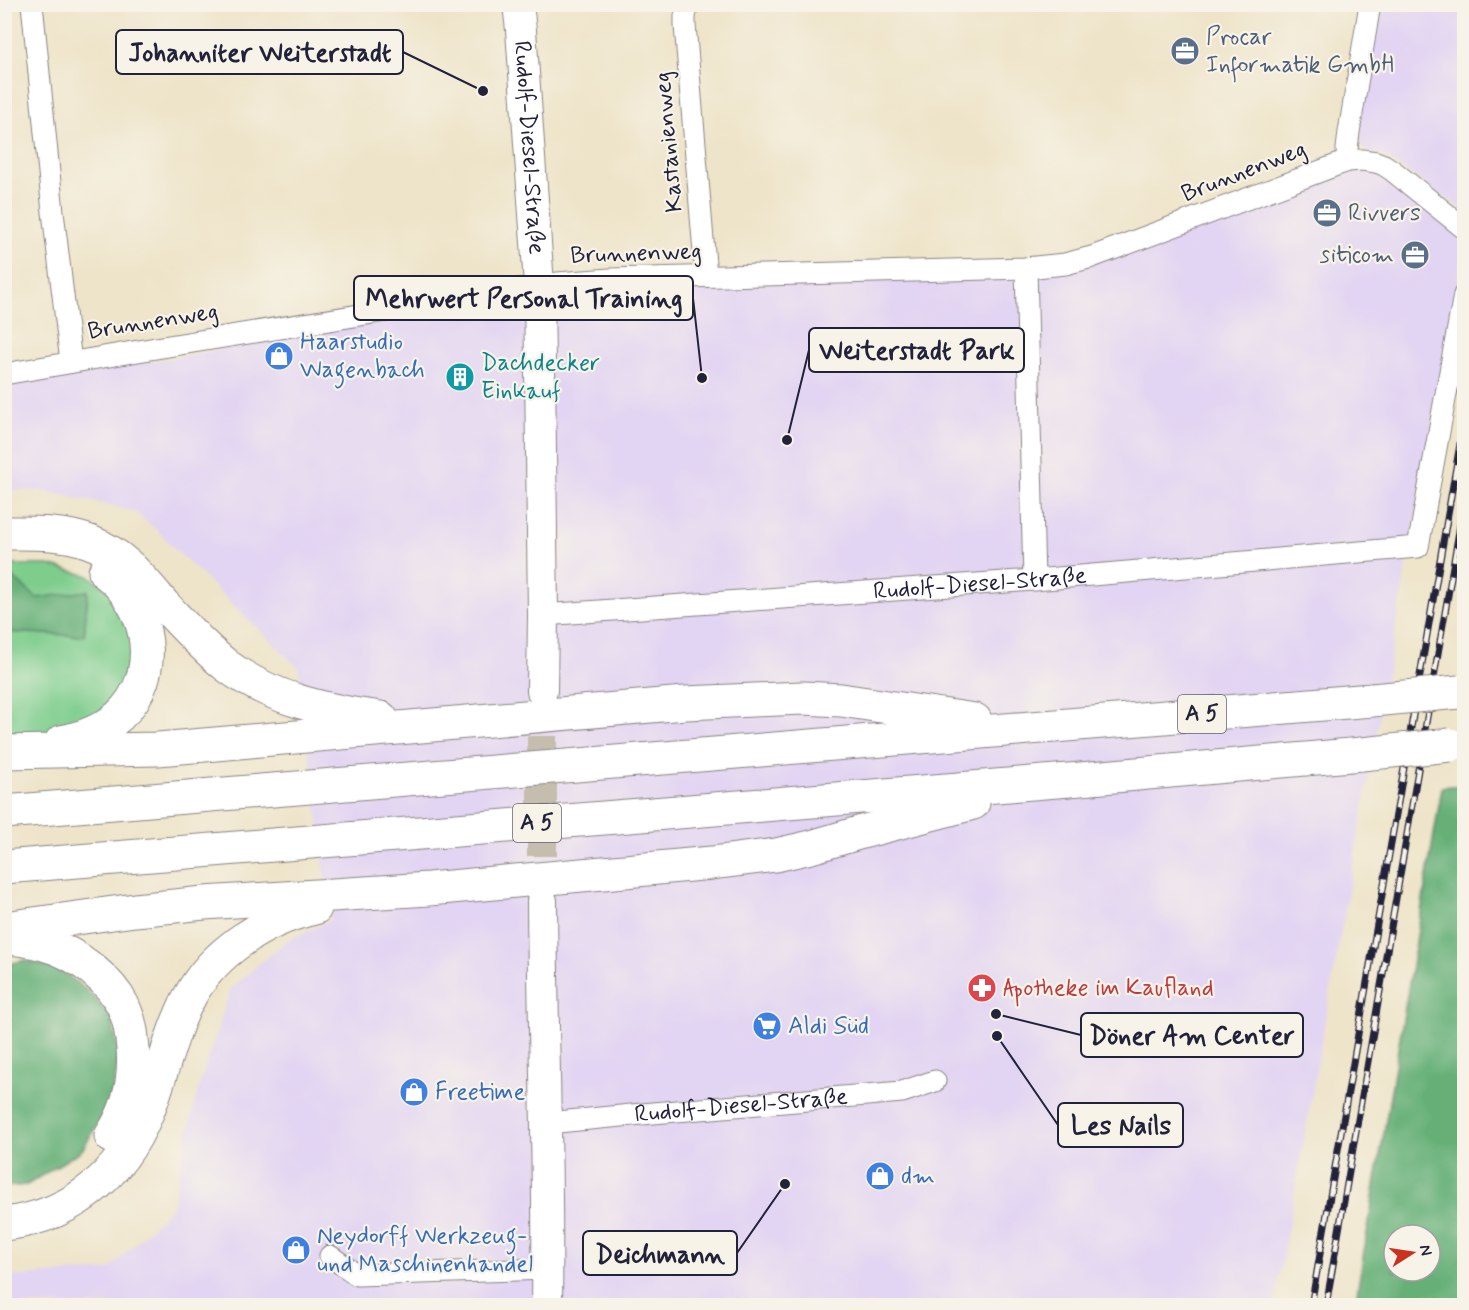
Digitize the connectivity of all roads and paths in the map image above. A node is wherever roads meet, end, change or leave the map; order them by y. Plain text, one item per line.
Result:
1 (32, 4) edge
2 (518, 4) edge
3 (688, 4) edge
4 (1370, 4) edge
5 (1348, 161) junction
6 (1464, 228) edge
7 (1026, 268) junction
8 (705, 276) junction
9 (538, 285) junction
10 (1464, 295) edge
11 (71, 362) junction
12 (4, 374) edge
13 (4, 533) edge
14 (4, 553) edge
15 (1034, 580) junction
16 (543, 615) junction
17 (542, 691) tunnel mouth
18 (1462, 692) edge
19 (484, 721) junction
20 (1033, 728) junction
21 (1457, 744) edge
22 (4, 751) edge
23 (1070, 780) junction
24 (4, 812) edge
25 (4, 867) edge
26 (429, 889) junction
27 (542, 901) tunnel mouth
28 (4, 928) edge
29 (4, 938) edge
30 (935, 1081) dead end
31 (547, 1123) junction
32 (4, 1204) edge
33 (4, 1224) edge
34 (330, 1256) dead end
35 (548, 1269) junction
36 (547, 1305) edge

1 - 11 street
2 - 9 street, Rudolf-Diesel-Straße
3 - 8 street, Kastanienweg
4 - 5 street
5 - 6 street, Brunnenweg
5 - 7 street, Brunnenweg
7 - 8 street, Brunnenweg
7 - 15 street
8 - 9 street, Brunnenweg
9 - 11 street, Brunnenweg
9 - 16 street, Rudolf-Diesel-Straße
10 - 15 street, Rudolf-Diesel-Straße
11 - 12 street, Brunnenweg
13 - 19 highway
14 - 22 highway
15 - 16 street, Rudolf-Diesel-Straße
16 - 17 street, Rudolf-Diesel-Straße
18 - 20 highway, A 5, bridge
19 - 20 highway
19 - 22 highway
20 - 24 highway, A 5
21 - 23 highway, A 5, bridge
23 - 25 highway, A 5
23 - 26 highway, A 5
26 - 28 highway, A 5
26 - 33 highway, A 5
27 - 31 street
29 - 32 highway
30 - 31 street, Rudolf-Diesel-Straße
31 - 35 street
34 - 35 street
35 - 36 street

